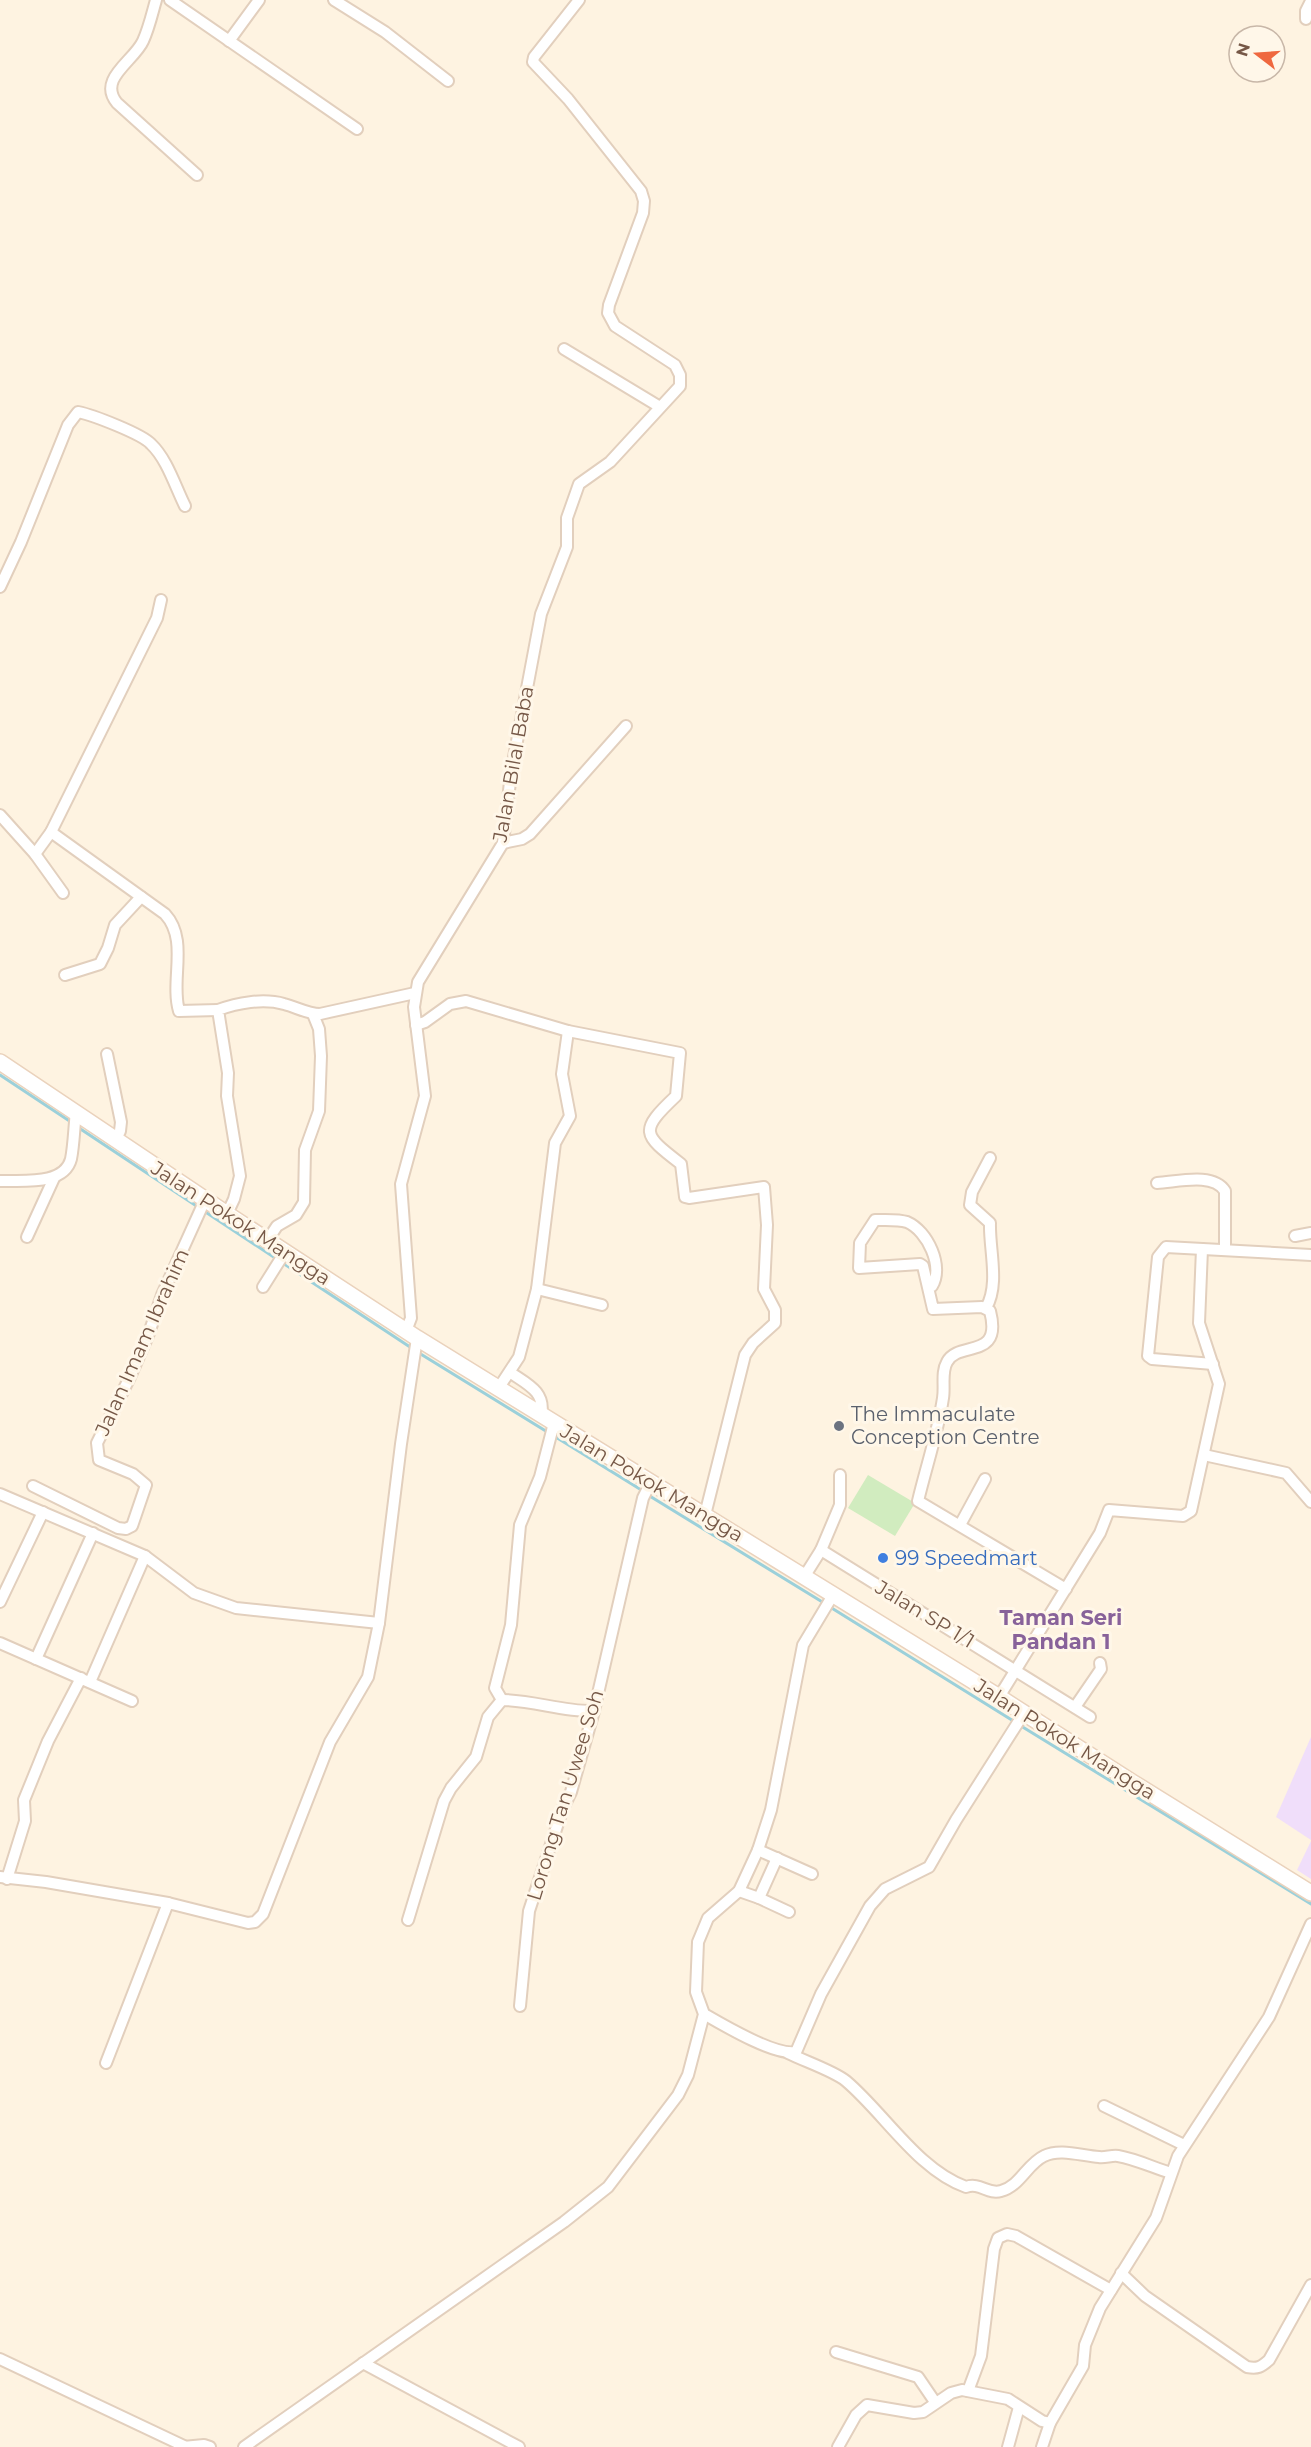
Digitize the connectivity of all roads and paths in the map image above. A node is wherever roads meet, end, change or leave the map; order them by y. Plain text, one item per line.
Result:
1 (156, 0) edge
2 (170, 0) edge
3 (259, 0) edge
4 (334, 0) edge
5 (579, 0) edge
6 (1311, 1) edge
7 (1306, 19) dead end
8 (229, 41) junction
9 (448, 81) dead end
10 (357, 129) dead end
11 (197, 175) dead end
12 (564, 349) dead end
13 (660, 407) junction
14 (185, 506) dead end
15 (0, 587) edge
16 (161, 600) dead end
17 (626, 726) dead end
18 (0, 815) edge
19 (51, 832) junction
20 (503, 843) junction
21 (35, 854) junction
22 (63, 893) dead end
23 (141, 897) junction
24 (65, 975) dead end
25 (415, 993) junction
26 (218, 1010) junction
27 (313, 1014) junction
28 (416, 1025) junction
29 (568, 1031) junction
30 (107, 1054) dead end
31 (0, 1062) edge
32 (76, 1114) junction
33 (116, 1139) junction
34 (990, 1158) dead end
35 (54, 1178) junction
36 (0, 1181) edge
37 (1157, 1183) dead end
38 (202, 1206) junction
39 (227, 1215) junction
40 (1311, 1233) edge
41 (1295, 1236) dead end
42 (27, 1238) dead end
43 (267, 1241) junction
44 (1202, 1249) junction
45 (1225, 1249) junction
46 (1311, 1255) edge
47 (281, 1258) junction
48 (263, 1287) dead end
49 (928, 1287) junction
50 (537, 1289) junction
51 (602, 1305) dead end
52 (986, 1308) junction
53 (413, 1338) junction
54 (1213, 1364) junction
55 (511, 1373) junction
56 (498, 1389) junction
57 (548, 1425) junction
58 (1204, 1455) junction
59 (840, 1475) dead end
60 (985, 1479) dead end
61 (650, 1485) junction
62 (33, 1486) dead end
63 (0, 1494) edge
64 (1311, 1502) edge
65 (43, 1512) junction
66 (705, 1515) junction
67 (960, 1525) junction
68 (93, 1533) junction
69 (821, 1550) junction
70 (145, 1556) junction
71 (804, 1577) junction
72 (1066, 1588) junction
73 (831, 1598) junction
74 (0, 1602) edge
75 (379, 1623) junction
76 (0, 1643) edge
77 (36, 1659) junction
78 (1100, 1663) dead end
79 (1016, 1670) junction
80 (85, 1680) junction
81 (999, 1697) junction
82 (502, 1700) junction
83 (132, 1701) dead end
84 (1076, 1707) junction
85 (594, 1711) junction
86 (1090, 1717) dead end
87 (1020, 1720) junction
88 (758, 1850) junction
89 (777, 1858) junction
90 (812, 1874) dead end
91 (4, 1878) edge
92 (739, 1891) junction
93 (1311, 1893) edge
94 (759, 1898) junction
95 (168, 1903) junction
96 (789, 1912) dead end
97 (408, 1920) dead end
98 (1311, 1924) edge
99 (520, 2006) dead end
100 (704, 2014) junction
101 (788, 2053) junction
102 (106, 2063) dead end
103 (1104, 2106) dead end
104 (1184, 2145) junction
105 (1171, 2173) junction
106 (1121, 2273) junction
107 (1311, 2285) edge
108 (1111, 2290) junction
109 (836, 2352) dead end
110 (0, 2359) edge
111 (363, 2363) junction
112 (968, 2391) junction
113 (935, 2402) junction
114 (1019, 2407) junction
115 (1050, 2423) junction
116 (183, 2446) edge
117 (210, 2447) edge
118 (243, 2447) edge
119 (519, 2447) edge
120 (838, 2447) edge
121 (1008, 2447) edge
122 (1042, 2447) edge

1 - 11 street
2 - 8 street
3 - 8 street
4 - 9 street
5 - 13 street, Jalan Bilal Baba
6 - 7 street
8 - 10 street
12 - 13 street
13 - 20 street, Jalan Bilal Baba
14 - 15 street
16 - 19 street
17 - 20 street
18 - 21 street
19 - 21 street
19 - 23 street
20 - 25 street, Jalan Bilal Baba
21 - 22 street
23 - 24 street
23 - 26 street
25 - 27 street
25 - 28 street, Jalan Bilal Baba
26 - 27 street
26 - 39 street
27 - 43 street
28 - 29 street
28 - 53 street, Jalan Bilal Baba
29 - 50 street
29 - 66 street
30 - 33 street
31 - 32 main road, Jalan Pokok Mangga
32 - 33 main road, Jalan Pokok Mangga
32 - 35 street
33 - 38 main road, Jalan Pokok Mangga
34 - 52 street
35 - 36 street
35 - 42 street
37 - 45 street
38 - 39 main road, Jalan Pokok Mangga
38 - 62 street, Jalan Imam Ibrahim
39 - 43 main road, Jalan Pokok Mangga
40 - 41 street
43 - 47 main road, Jalan Pokok Mangga
44 - 45 street
44 - 54 street
44 - 54 street
45 - 46 street
47 - 48 street
47 - 53 main road, Jalan Pokok Mangga
49 - 49 street
49 - 52 street
50 - 51 street
50 - 55 street
52 - 67 street
53 - 56 main road, Jalan Pokok Mangga
53 - 75 street, Jalan Bilal Baba
54 - 58 street
55 - 56 street
55 - 57 street
56 - 57 main road, Jalan Pokok Mangga
57 - 61 main road, Jalan Pokok Mangga
57 - 82 street
58 - 64 street
58 - 72 street
59 - 69 street
60 - 67 street
61 - 66 main road, Jalan Pokok Mangga
61 - 85 street, Lorong Tan Uwee Soh
63 - 65 street
65 - 68 street
65 - 74 street
66 - 71 main road, Jalan Pokok Mangga
67 - 72 street
68 - 70 street
68 - 77 street
69 - 71 street
69 - 79 street, Jalan SP 1/1
70 - 75 street
70 - 80 street
71 - 73 main road, Jalan Pokok Mangga
72 - 79 street
73 - 81 main road, Jalan Pokok Mangga
73 - 88 street
75 - 95 street, Jalan Bilal Baba
76 - 77 street
77 - 80 street
78 - 84 street
79 - 81 street
79 - 84 street, Jalan SP 1/1
80 - 83 street
80 - 91 street
81 - 87 main road, Jalan Pokok Mangga
82 - 85 street
82 - 97 street
84 - 86 street, Jalan SP 1/1
85 - 99 street, Lorong Tan Uwee Soh
87 - 93 main road, Jalan Pokok Mangga
87 - 101 street
88 - 89 street
88 - 92 street
89 - 90 street
89 - 94 street
91 - 95 street, Jalan Bilal Baba
92 - 94 street
92 - 100 street
94 - 96 street
95 - 102 street
98 - 104 street
100 - 101 street
100 - 111 street
101 - 105 street
103 - 104 street
104 - 105 street
105 - 106 street
106 - 107 street
106 - 108 street
108 - 112 street
108 - 115 street
109 - 113 street
110 - 116 street
111 - 118 street
111 - 119 street
112 - 113 street
112 - 114 street
113 - 120 street
114 - 115 street
114 - 121 street
115 - 122 street
116 - 117 street

